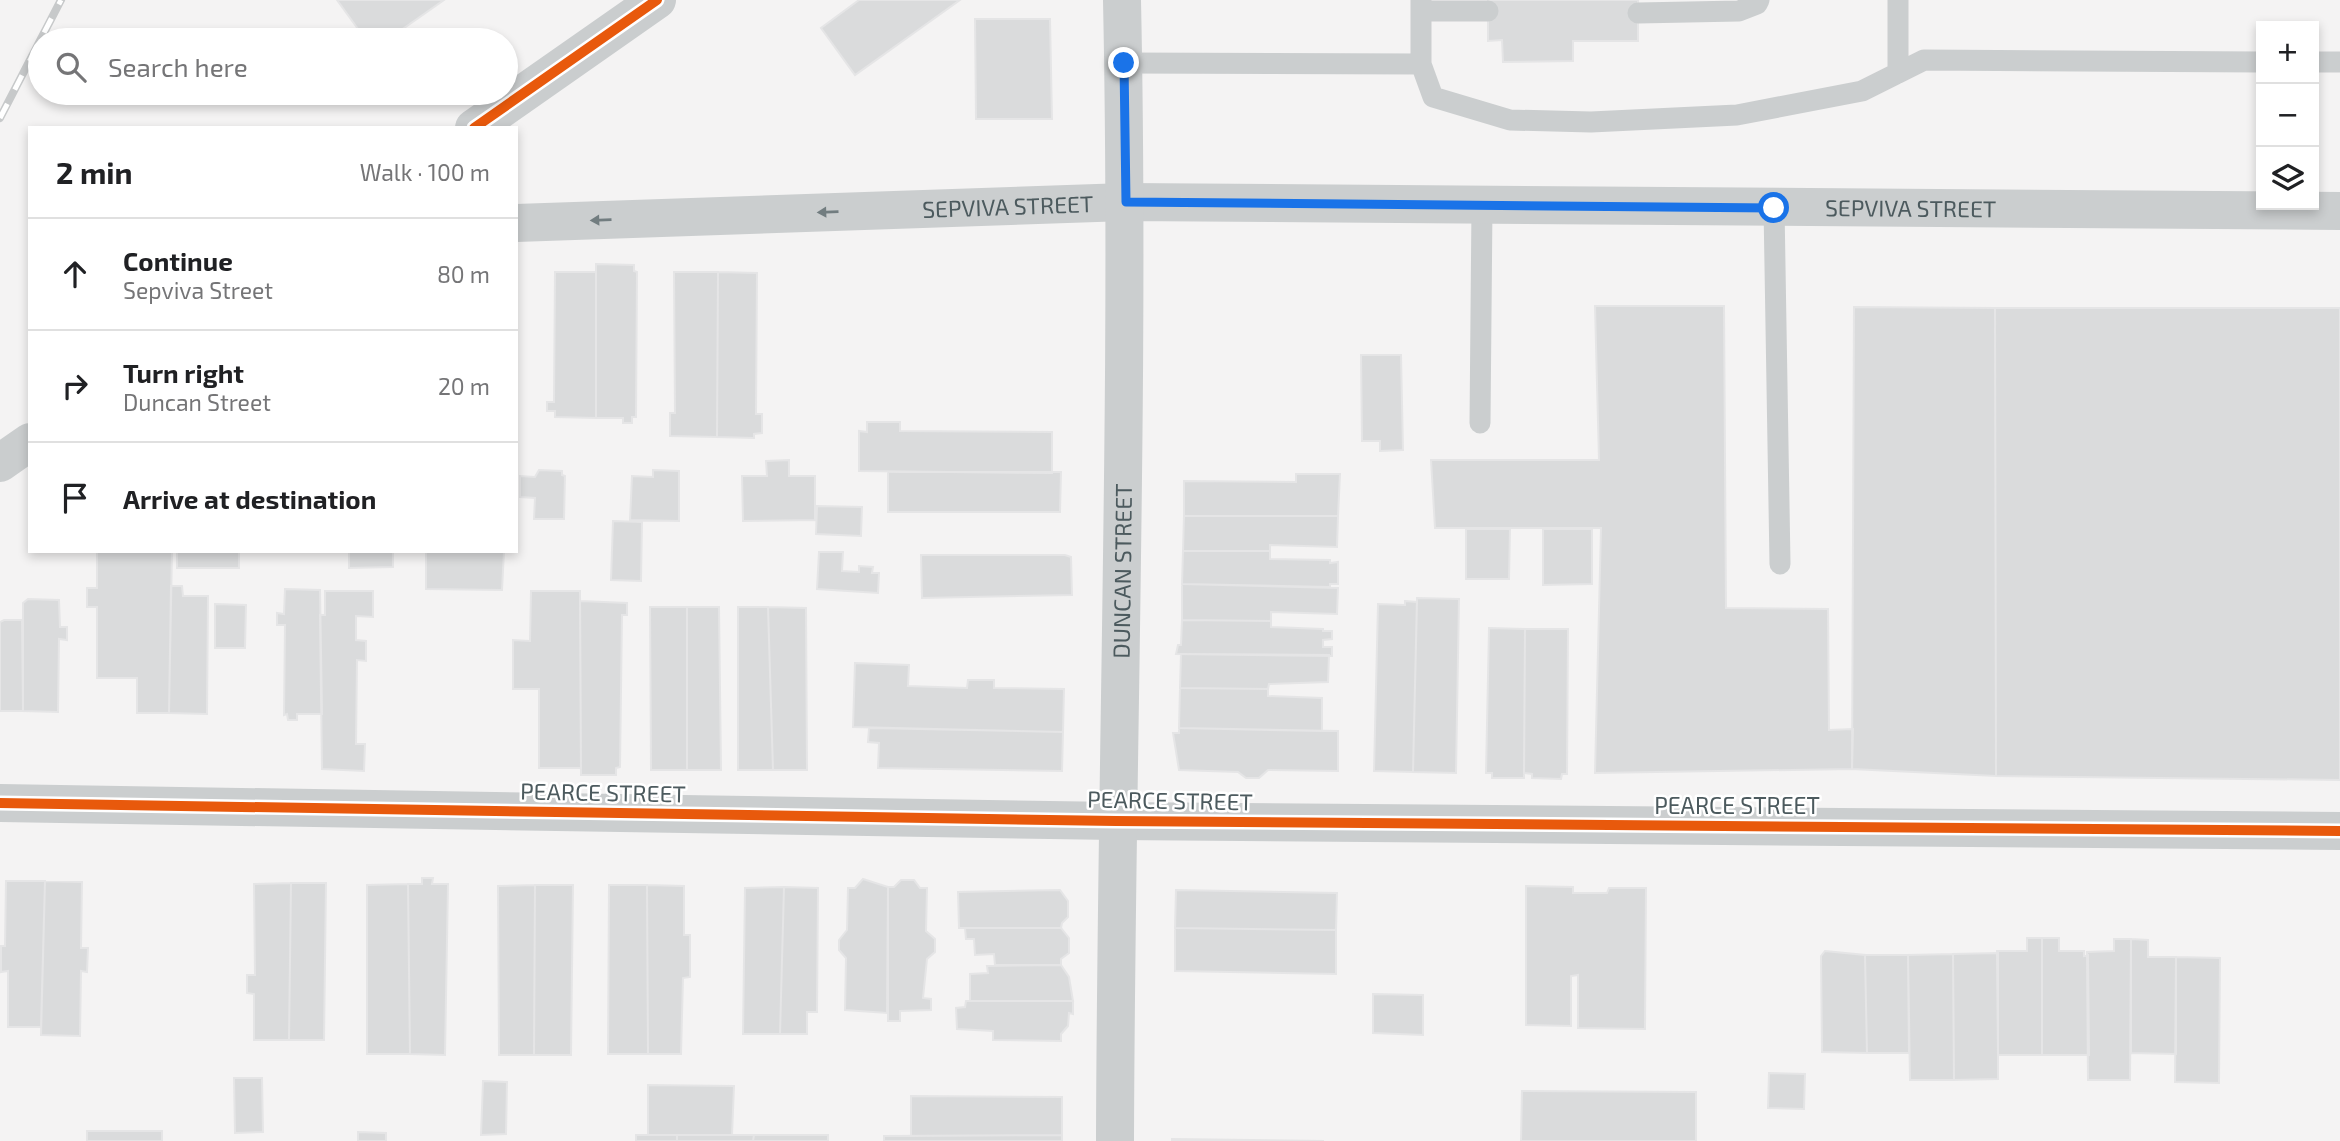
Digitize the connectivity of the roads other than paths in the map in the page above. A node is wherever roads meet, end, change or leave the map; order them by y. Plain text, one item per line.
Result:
1 (657, 0) edge
2 (1122, 0) edge
3 (1759, 0) edge
4 (1898, 0) edge
5 (1421, 5) edge
6 (1488, 11) dead end
7 (1638, 13) dead end
8 (2256, 62) edge
9 (2319, 62) edge
10 (2340, 62) edge
11 (1124, 63) junction
12 (1421, 64) junction
13 (1898, 73) junction
14 (518, 97) edge
15 (507, 105) edge
16 (477, 126) edge
17 (1126, 202) junction
18 (1482, 205) junction
19 (1774, 208) junction
20 (2340, 211) edge
21 (518, 223) edge
22 (1480, 423) dead end
23 (28, 443) edge
24 (0, 463) edge
25 (1780, 564) dead end
26 (0, 803) edge
27 (1116, 821) junction
28 (2340, 831) edge
29 (1115, 1141) edge

1 - 14 main road
2 - 11 street, DUNCAN STREET
3 - 7 lane
4 - 13 lane
5 - 6 lane
5 - 12 lane
8 - 13 lane
9 - 10 lane
11 - 12 lane
11 - 17 street, DUNCAN STREET
12 - 13 lane
15 - 16 main road
17 - 18 street, SEPVIVA STREET
17 -> 21 street, SEPVIVA STREET
17 - 27 street, DUNCAN STREET
18 - 19 street, SEPVIVA STREET
18 - 22 lane
19 - 20 street, SEPVIVA STREET
19 - 25 lane
23 - 24 main road
26 - 27 street, PEARCE STREET
27 - 28 street, PEARCE STREET
27 - 29 street, DUNCAN STREET

